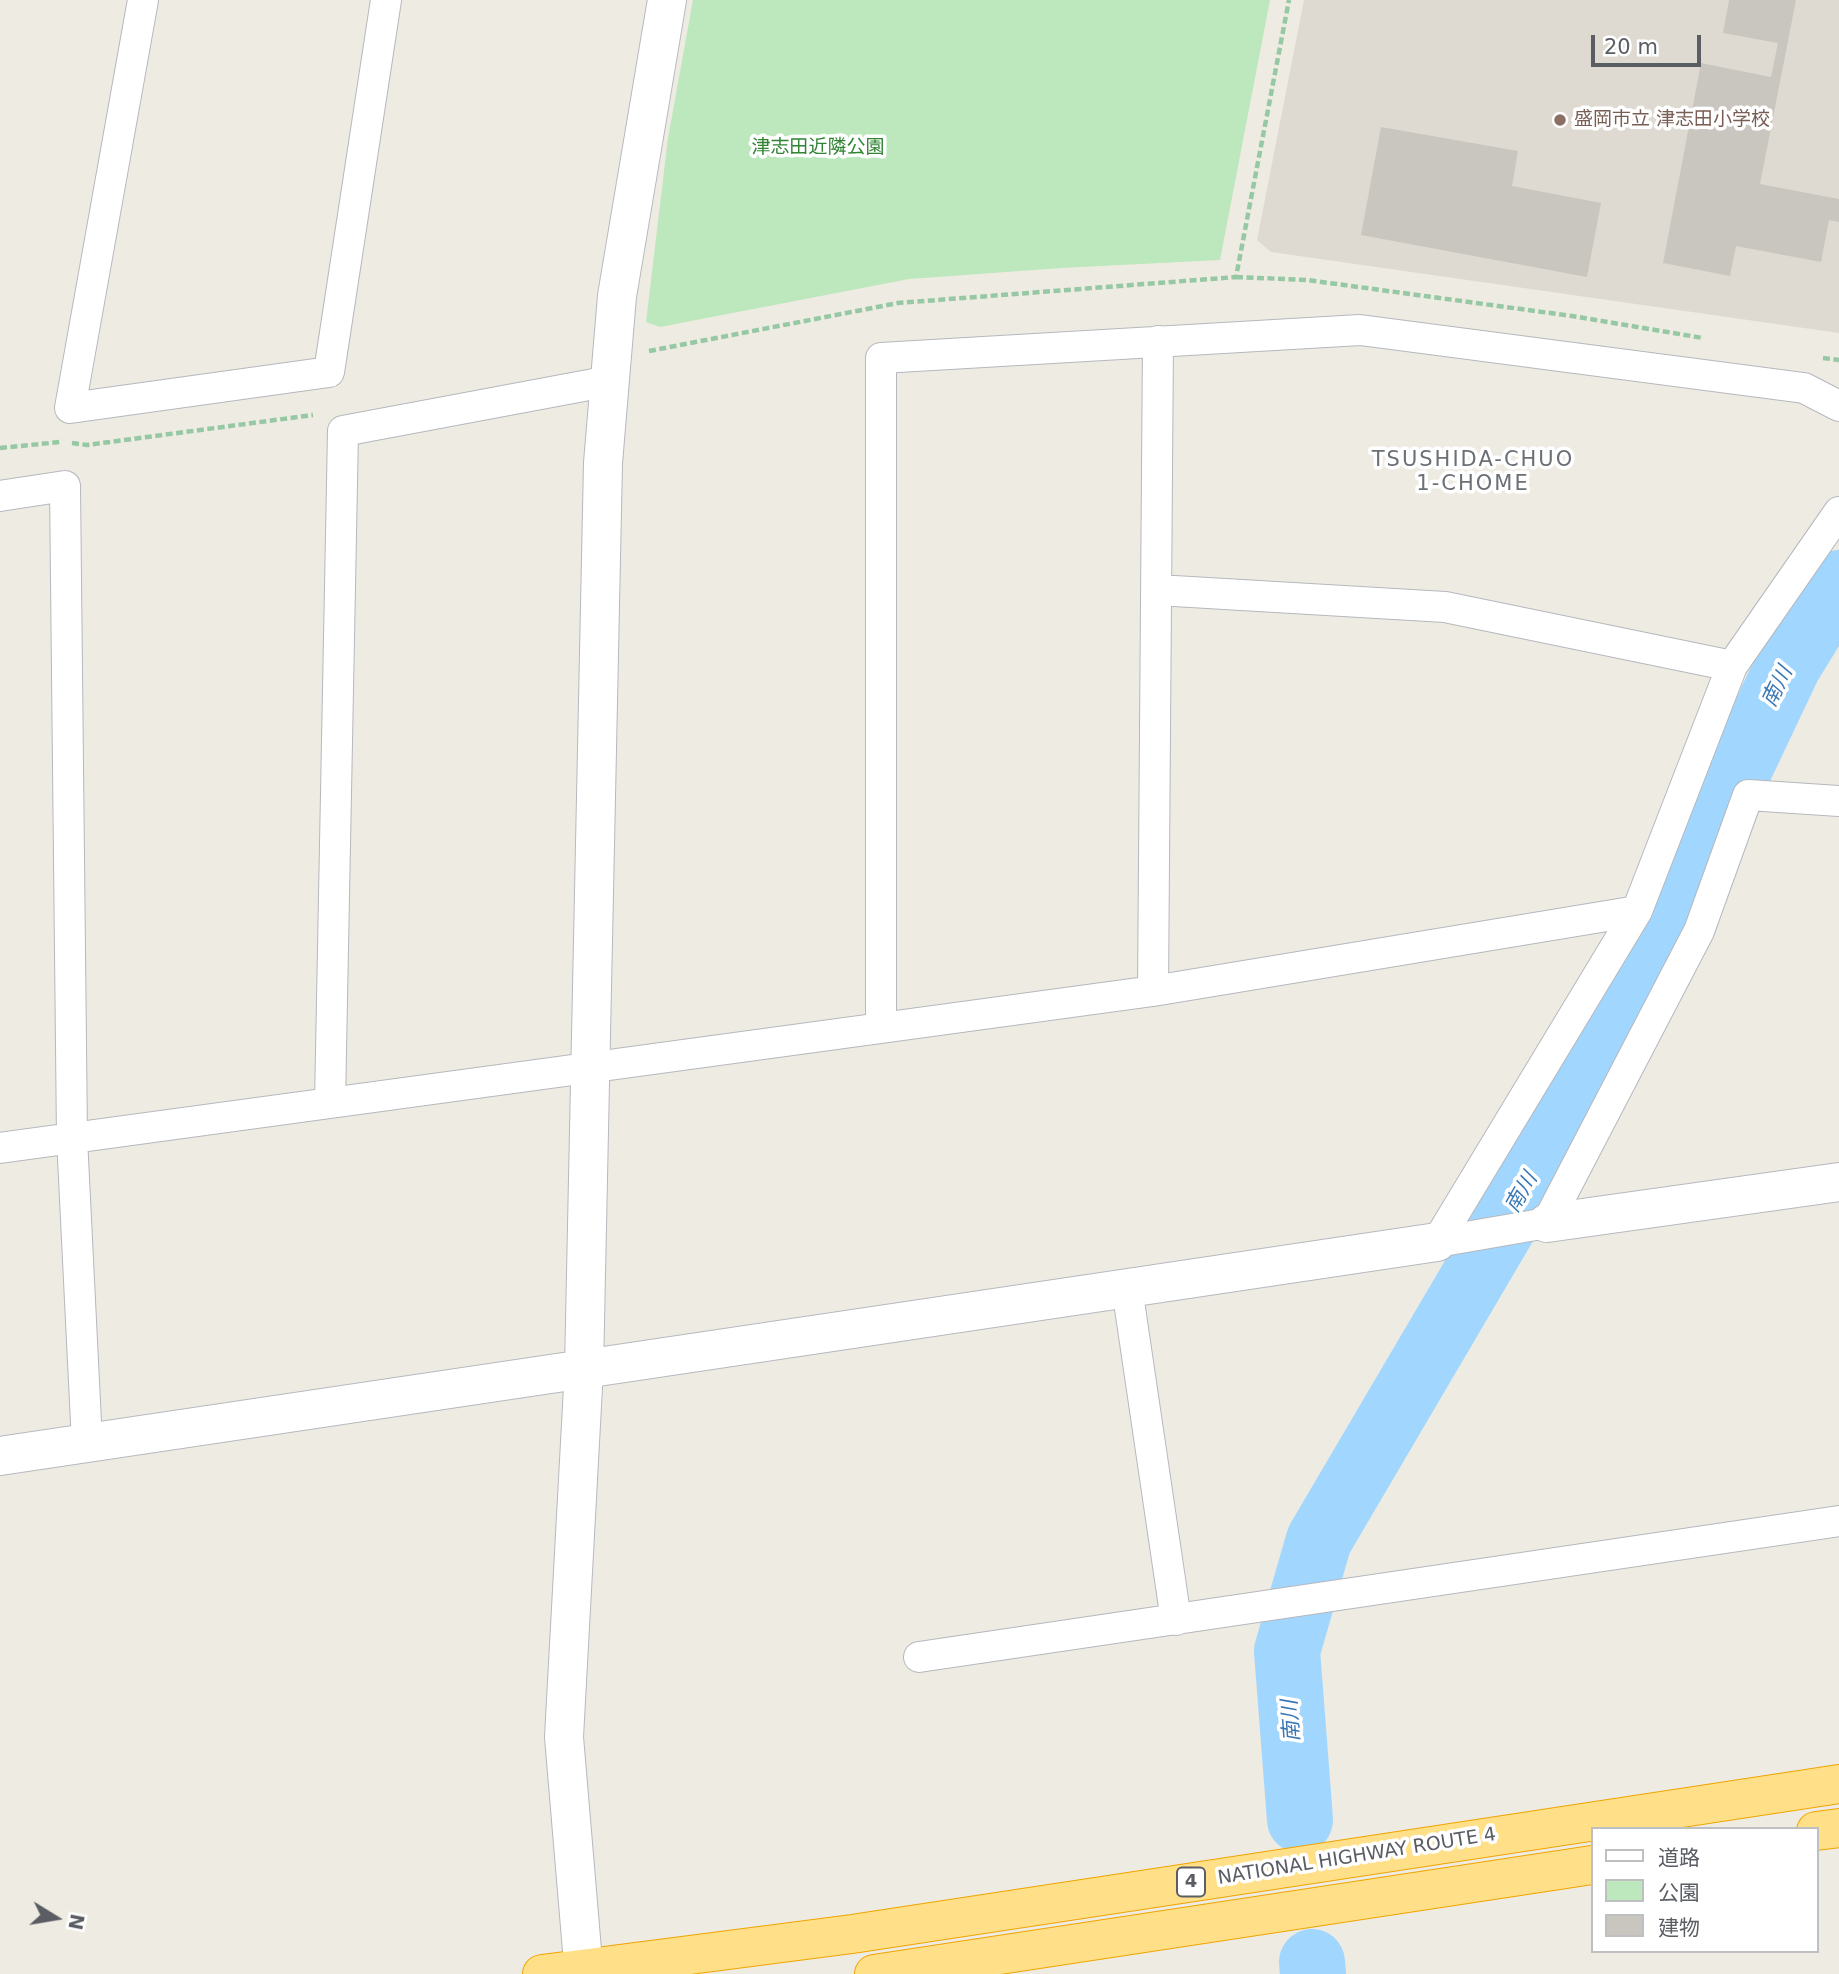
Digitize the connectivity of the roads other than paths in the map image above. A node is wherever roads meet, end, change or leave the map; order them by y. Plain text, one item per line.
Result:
1 (143, 0) edge
2 (386, 0) edge
3 (667, 0) edge
4 (1158, 341) junction
5 (611, 368) junction
6 (1839, 407) edge
7 (0, 496) edge
8 (1839, 512) edge
9 (1157, 590) junction
10 (1732, 666) junction
11 (1839, 801) edge
12 (1637, 911) junction
13 (1153, 991) junction
14 (881, 1028) junction
15 (590, 1069) junction
16 (330, 1103) junction
17 (72, 1138) junction
18 (0, 1147) edge
19 (1839, 1182) edge
20 (1547, 1223) junction
21 (1437, 1242) junction
22 (1127, 1288) junction
23 (584, 1369) junction
24 (86, 1443) junction
25 (0, 1456) edge
26 (1839, 1521) edge
27 (1176, 1620) junction
28 (919, 1657) dead end
29 (1839, 1784) edge
30 (1839, 1828) edge
31 (1818, 1831) edge
32 (1590, 1865) edge
33 (584, 1971) edge
34 (542, 1974) edge
35 (874, 1974) edge

1 - 2 street
3 - 5 street
4 - 6 street
4 - 9 street
4 - 14 street
5 - 15 street
5 - 16 street
7 - 17 street
8 - 10 street
9 - 10 street
9 - 13 street
10 - 12 street
11 - 20 street
12 - 13 street
12 - 21 street
13 - 14 street
14 - 15 street
15 - 16 street
15 - 23 street
16 - 17 street
17 - 18 street
17 - 24 street
19 - 20 street
20 - 21 street
21 - 22 street
22 - 23 street
22 - 27 street
23 - 24 street
23 - 33 street
24 - 25 street
26 - 27 street
27 - 28 street
29 - 33 highway, NATIONAL HIGHWAY ROUTE 4 / 4
30 - 31 highway
32 - 35 highway, 4
33 - 34 highway, NATIONAL HIGHWAY ROUTE 4 / 4

